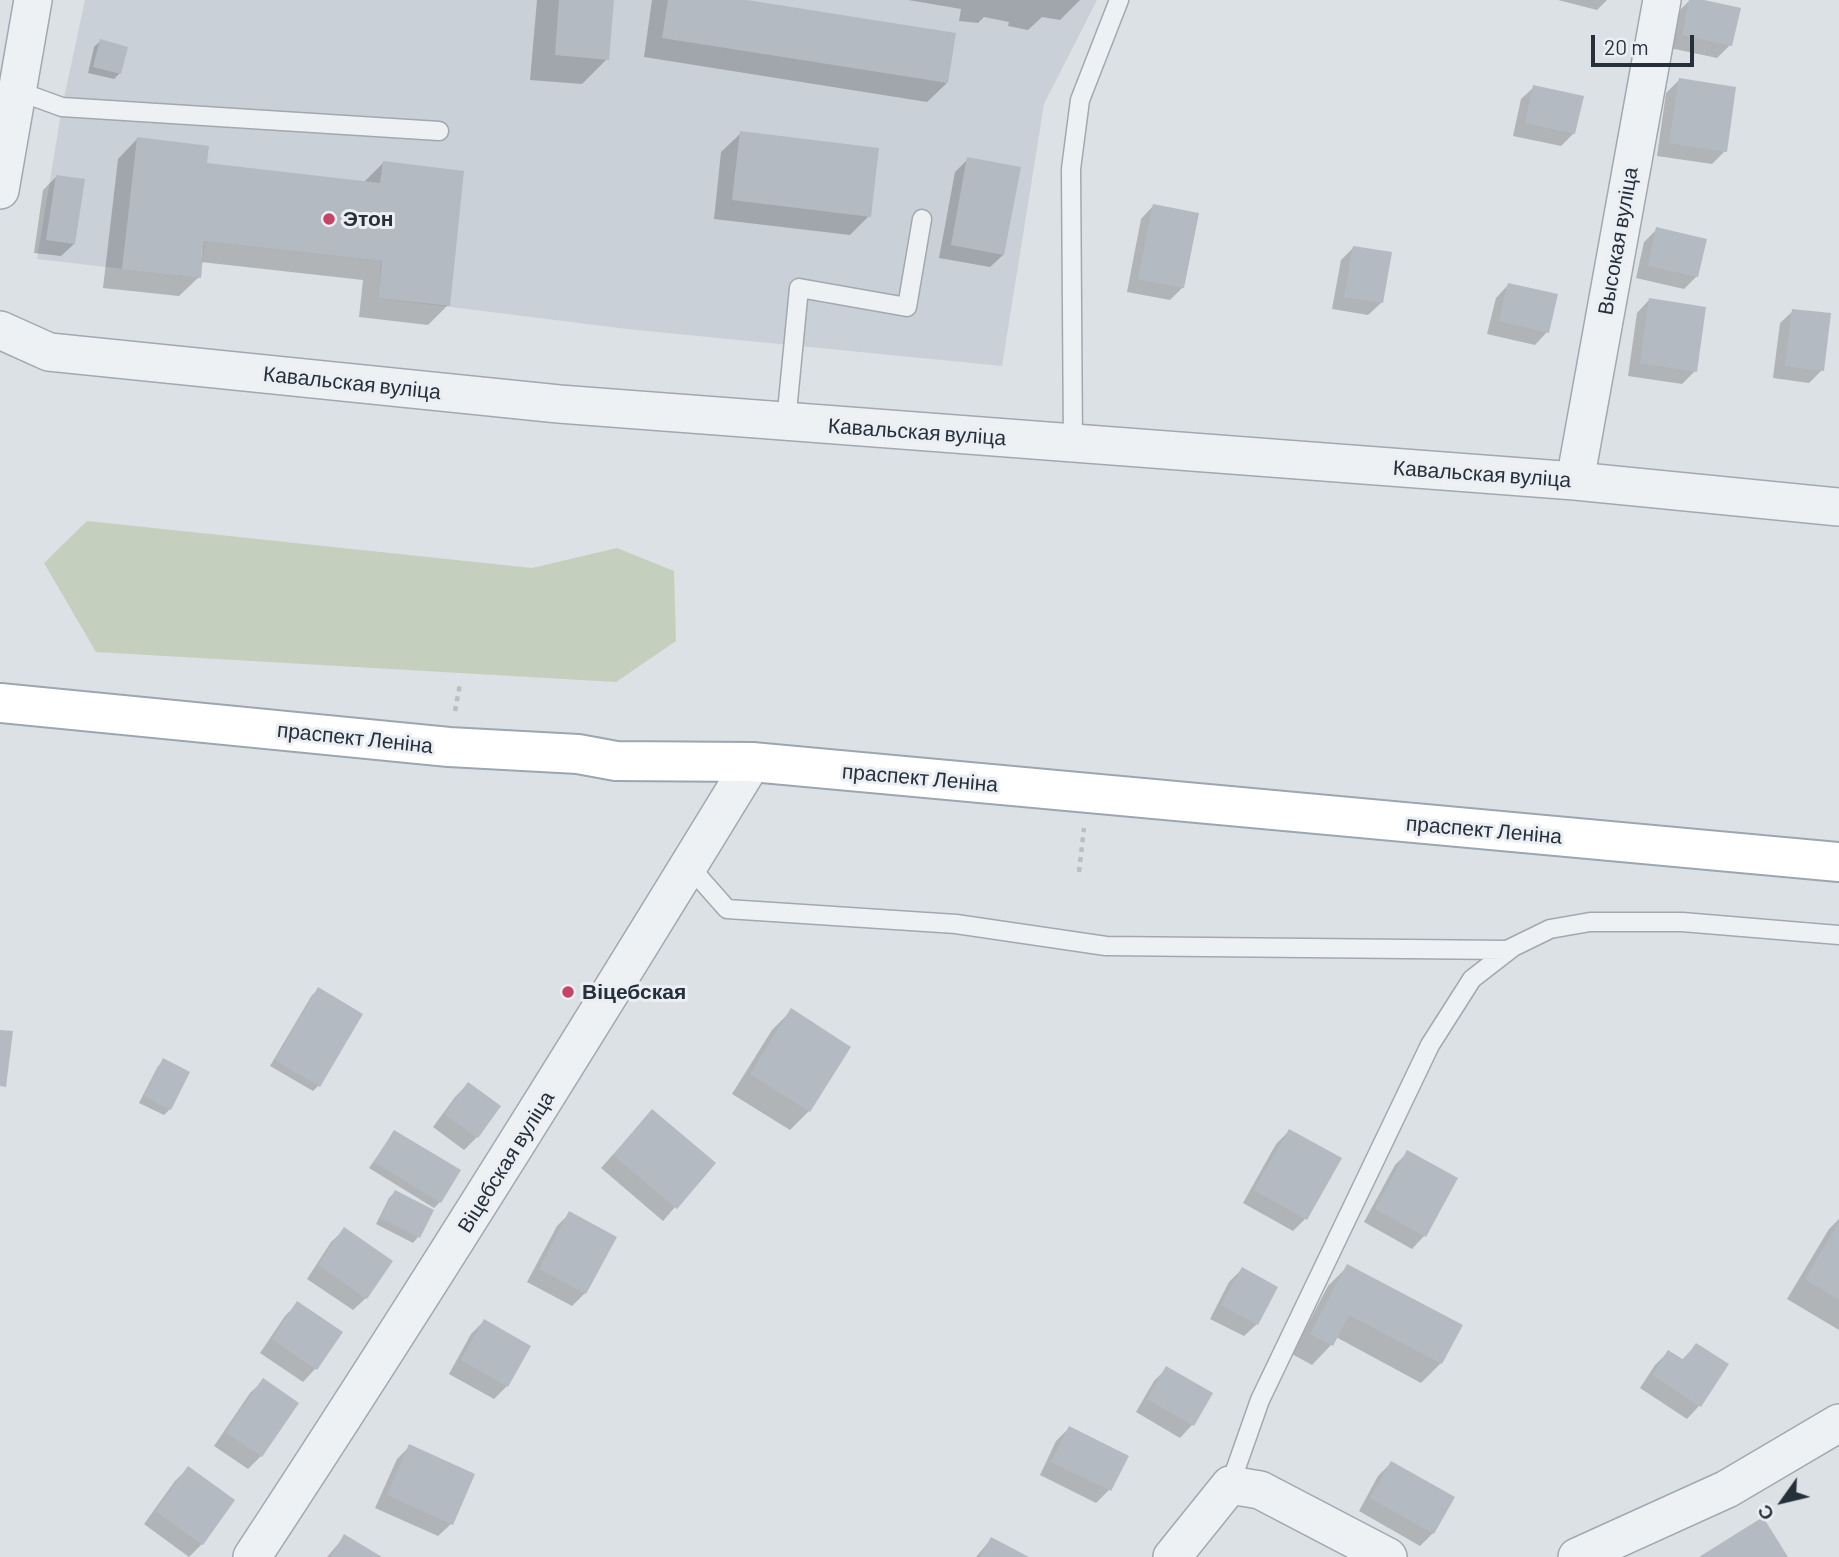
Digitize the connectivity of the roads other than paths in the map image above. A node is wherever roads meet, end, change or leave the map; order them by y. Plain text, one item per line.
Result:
1 (33, 0) edge
2 (1119, 0) edge
3 (1662, 0) edge
4 (18, 91) junction
5 (439, 131) dead end
6 (0, 190) edge
7 (922, 219) dead end
8 (0, 330) edge
9 (786, 422) junction
10 (1073, 444) junction
11 (1575, 481) junction
12 (1839, 507) edge
13 (0, 704) edge
14 (752, 762) junction
15 (1839, 862) edge
16 (689, 866) junction
17 (1839, 935) edge
18 (1512, 948) junction
19 (1839, 1423) edge
20 (1230, 1485) junction
21 (252, 1557) edge
22 (1172, 1557) edge
23 (1388, 1557) edge
24 (1577, 1557) edge

1 - 4 street
2 - 10 lane
3 - 11 street, Высокая вуліца
4 - 5 lane
4 - 6 street
7 - 9 lane
8 - 9 street, Кавальская вуліца
9 - 10 street, Кавальская вуліца
10 - 11 street, Кавальская вуліца
11 - 12 street, Кавальская вуліца
13 - 14 main road, праспект Леніна
14 - 15 main road, праспект Леніна
14 - 16 street, Віцебская вуліца
16 - 18 lane
16 - 21 street, Віцебская вуліца
17 - 18 lane
18 - 20 lane
19 - 24 street
20 - 22 street
20 - 23 street

